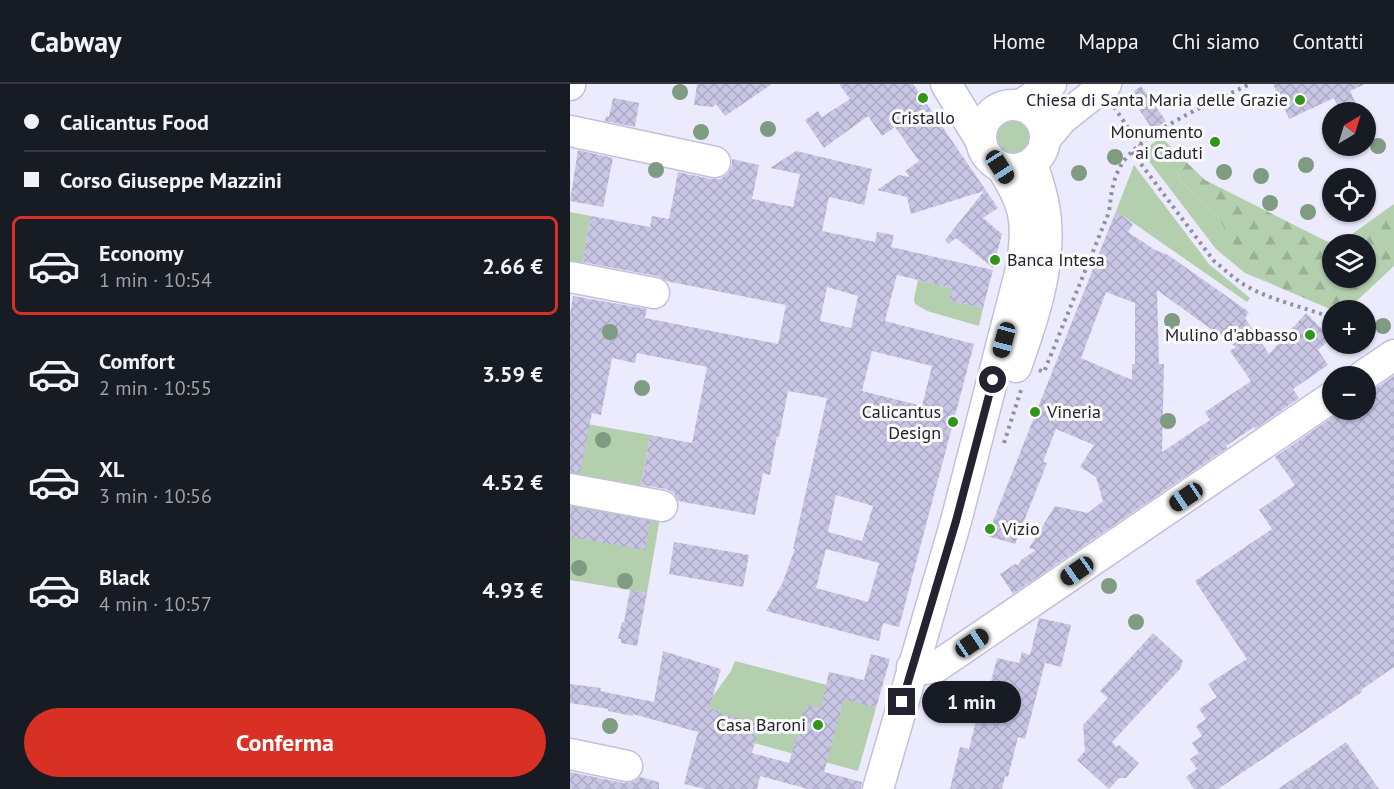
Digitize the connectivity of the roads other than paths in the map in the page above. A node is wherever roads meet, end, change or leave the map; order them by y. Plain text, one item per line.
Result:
1 (946, 84) edge
2 (958, 84) edge
3 (1051, 84) edge
4 (1103, 86) edge
5 (1013, 105) junction
6 (570, 131) edge
7 (981, 141) junction
8 (1039, 151) junction
9 (715, 162) dead end
10 (1000, 167) junction
11 (570, 278) edge
12 (654, 293) dead end
13 (1394, 355) edge
14 (1376, 367) edge
15 (1322, 404) edge
16 (570, 489) edge
17 (662, 506) dead end
18 (956, 521) junction
19 (912, 667) junction
20 (570, 754) edge
21 (627, 766) dead end
22 (878, 789) edge

1 - 7 street
2 - 5 street
3 - 5 street
4 - 8 street
5 - 7 street
5 - 8 street
6 - 9 street
7 - 10 street
8 - 10 street
8 - 18 street
10 - 18 street
11 - 12 street
13 - 14 street
15 - 19 street
16 - 17 street
18 - 19 street
19 - 22 street
20 - 21 street

